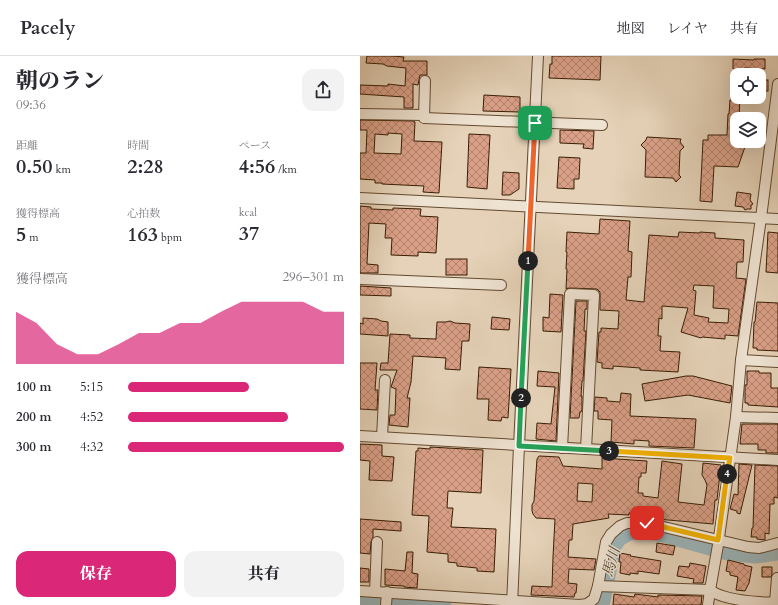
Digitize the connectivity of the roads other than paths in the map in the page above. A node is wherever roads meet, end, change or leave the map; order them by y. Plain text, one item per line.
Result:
1 (538, 56) edge
2 (425, 81) dead end
3 (778, 84) edge
4 (360, 114) edge
5 (424, 115) junction
6 (535, 123) junction
7 (602, 125) dead end
8 (360, 198) edge
9 (531, 207) junction
10 (761, 218) junction
11 (778, 219) edge
12 (360, 279) edge
13 (501, 285) dead end
14 (742, 360) junction
15 (778, 362) edge
16 (385, 380) dead end
17 (736, 417) junction
18 (778, 418) edge
19 (360, 436) edge
20 (382, 437) junction
21 (519, 446) junction
22 (562, 448) junction
23 (586, 450) junction
24 (730, 458) junction
25 (778, 460) edge
26 (778, 537) edge
27 (377, 542) dead end
28 (718, 543) junction
29 (778, 543) edge
30 (777, 578) dead end
31 (603, 586) junction
32 (710, 590) junction
33 (360, 591) edge
34 (375, 592) junction
35 (386, 598) edge
36 (777, 602) edge
37 (512, 603) edge
38 (708, 605) edge

1 - 6 street
2 - 5 street
3 - 10 street
4 - 5 street
5 - 6 street
6 - 7 street
6 - 9 street
8 - 9 street
9 - 10 street
9 - 21 street
10 - 11 street
10 - 14 street
12 - 13 street
14 - 15 street
14 - 17 street
16 - 20 street
17 - 18 street
17 - 24 street
19 - 20 street
20 - 21 street
21 - 22 street
21 - 37 street
22 - 23 street
22 - 23 street
23 - 24 street
24 - 25 street
24 - 28 street
26 - 29 street
27 - 34 street
28 - 29 street
28 - 31 street
28 - 32 street
30 - 36 street
31 - 32 street
31 - 37 street
32 - 36 street
32 - 38 street
33 - 34 street
34 - 35 street
35 - 37 street

